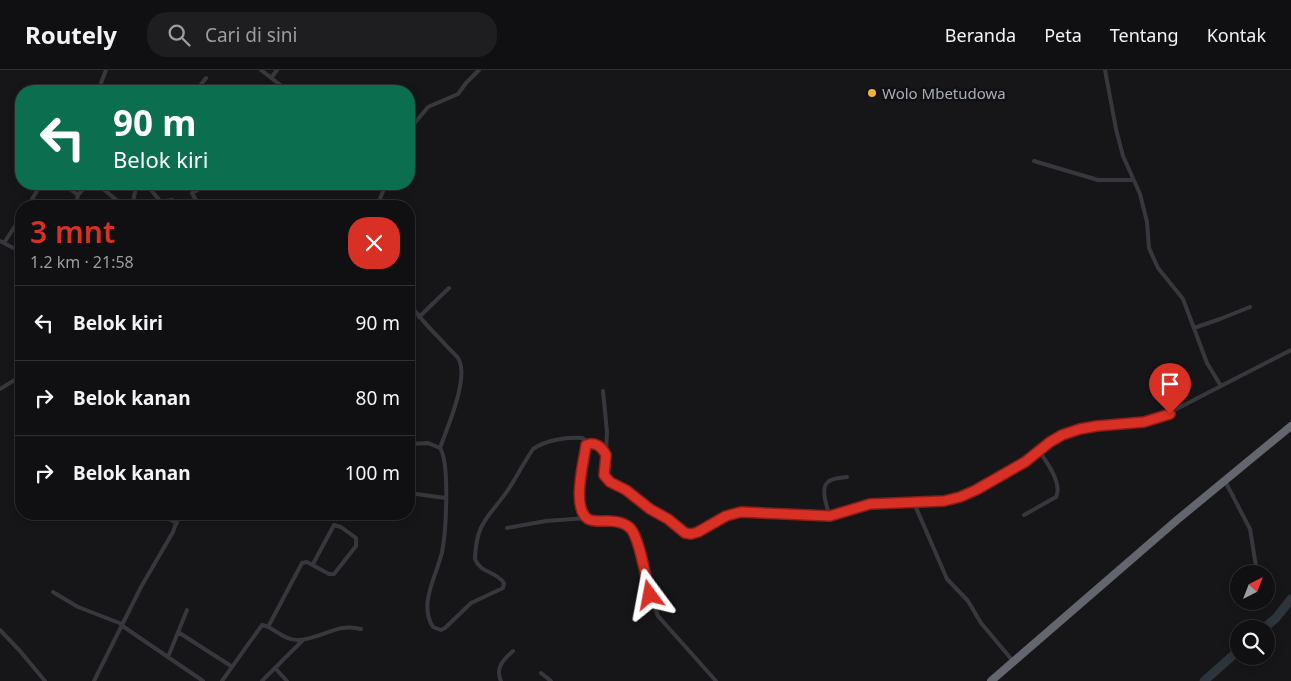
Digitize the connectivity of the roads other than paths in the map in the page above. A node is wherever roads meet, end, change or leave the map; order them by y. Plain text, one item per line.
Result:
1 (106, 70) edge
2 (261, 70) edge
3 (277, 70) edge
4 (479, 70) edge
5 (1105, 70) edge
6 (206, 78) dead end
7 (271, 78) junction
8 (100, 85) edge
9 (201, 85) edge
10 (280, 85) edge
11 (415, 123) edge
12 (1034, 161) dead end
13 (1133, 180) junction
14 (71, 190) edge
15 (83, 190) edge
16 (104, 190) edge
17 (151, 190) edge
18 (197, 190) edge
19 (78, 195) junction
20 (78, 200) edge
21 (117, 200) edge
22 (158, 200) edge
23 (196, 200) edge
24 (15, 225) edge
25 (2, 242) edge
26 (15, 249) edge
27 (449, 288) dead end
28 (1250, 307) dead end
29 (415, 311) edge
30 (419, 317) junction
31 (1194, 328) junction
32 (1291, 350) edge
33 (15, 380) edge
34 (1221, 386) junction
35 (0, 389) edge
36 (603, 391) dead end
37 (1291, 426) edge
38 (415, 444) edge
39 (586, 445) junction
40 (440, 448) junction
41 (1039, 450) junction
42 (606, 455) junction
43 (847, 476) dead end
44 (1225, 481) junction
45 (415, 494) edge
46 (445, 498) junction
47 (914, 503) junction
48 (1024, 515) dead end
49 (830, 516) junction
50 (587, 518) junction
51 (171, 520) edge
52 (178, 520) edge
53 (177, 523) junction
54 (507, 528) dead end
55 (313, 564) junction
56 (1256, 565) edge
57 (52, 592) dead end
58 (187, 610) dead end
59 (122, 625) junction
60 (268, 627) junction
61 (0, 630) edge
62 (361, 630) dead end
63 (178, 632) junction
64 (303, 640) junction
65 (513, 651) dead end
66 (168, 657) junction
67 (1013, 661) junction
68 (231, 666) junction
69 (276, 669) junction
70 (541, 673) dead end
71 (45, 681) edge
72 (94, 681) edge
73 (203, 681) edge
74 (222, 681) edge
75 (262, 681) edge
76 (287, 681) edge
77 (501, 681) edge
78 (551, 681) edge
79 (716, 681) edge
80 (991, 681) edge

1 - 8 street
2 - 7 street
3 - 7 street
4 - 11 street
5 - 13 street
6 - 9 street
7 - 10 street
12 - 13 street
13 - 31 street
14 - 19 street
15 - 19 street
16 - 21 street
17 - 22 street
18 - 23 street
19 - 20 street
24 - 25 street
25 - 26 street
27 - 30 street
28 - 31 street
29 - 30 street
30 - 40 street
31 - 34 street
32 - 34 street
33 - 35 street
34 - 41 street
36 - 42 street
37 - 44 highway
38 - 40 street
39 - 42 street
39 - 46 street
39 - 50 street
40 - 46 street
41 - 47 street
41 - 48 street
42 - 49 street
43 - 49 street
44 - 56 street
44 - 67 highway
45 - 46 street
47 - 49 street
47 - 67 street
50 - 54 street
50 - 79 street
51 - 53 street
52 - 53 street
53 - 59 street
55 - 55 street
55 - 60 street
57 - 59 street
58 - 63 street
59 - 66 street
59 - 72 street
60 - 64 street
60 - 68 street
61 - 71 street
62 - 64 street
63 - 66 street
63 - 68 street
64 - 69 street
65 - 77 street
66 - 73 street
67 - 80 highway
68 - 74 street
69 - 75 street
69 - 76 street
70 - 78 street

